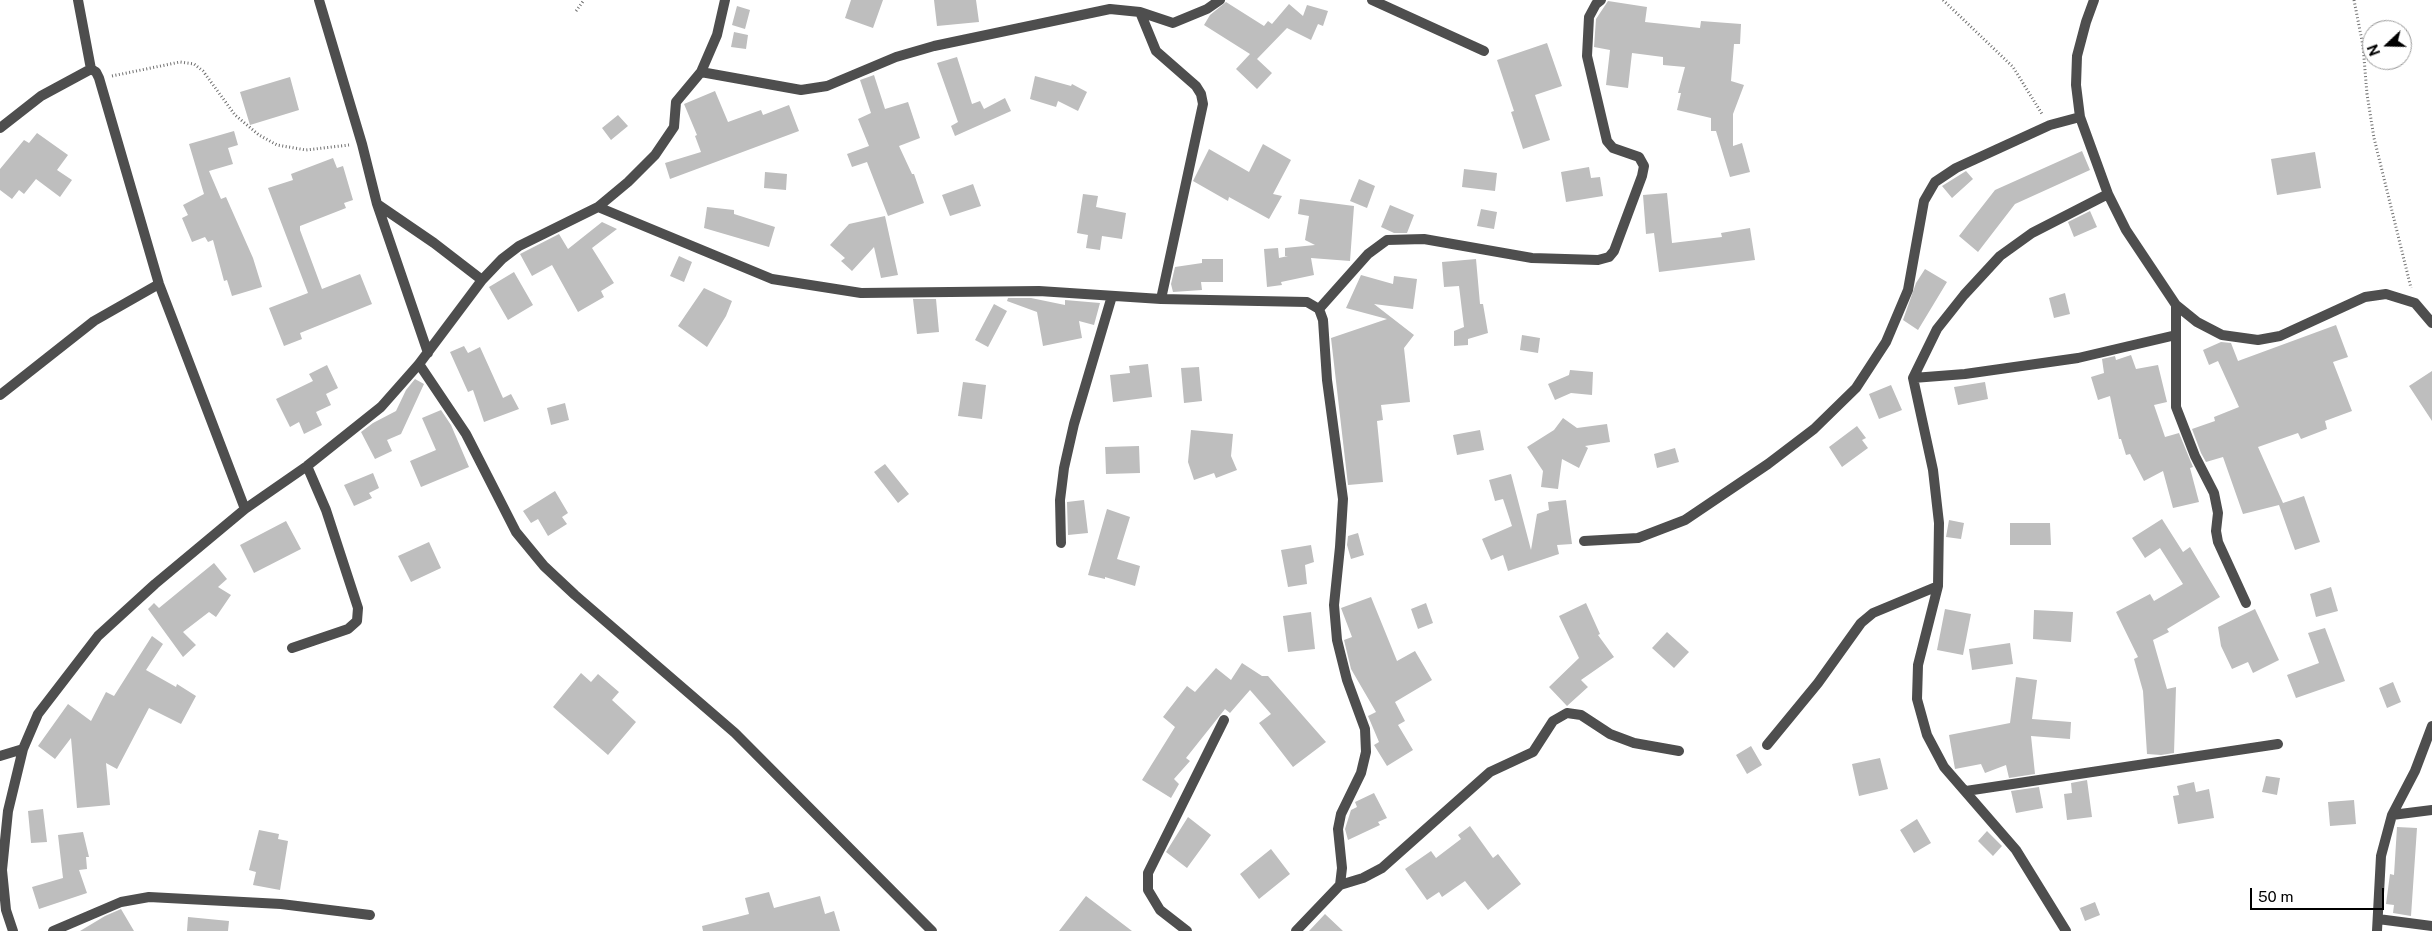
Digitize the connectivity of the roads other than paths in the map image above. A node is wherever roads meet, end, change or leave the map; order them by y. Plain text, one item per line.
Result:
1 (78, 0) edge
2 (319, 0) edge
3 (725, 0) edge
4 (1220, 0) edge
5 (1372, 0) edge
6 (1601, 0) edge
7 (2094, 0) edge
8 (1140, 12) junction
9 (1484, 51) dead end
10 (92, 69) junction
11 (700, 72) junction
12 (2080, 117) junction
13 (0, 128) edge
14 (2108, 194) junction
15 (377, 204) junction
16 (598, 206) junction
17 (482, 280) junction
18 (159, 284) junction
19 (1112, 296) junction
20 (1162, 299) junction
21 (2176, 305) junction
22 (1319, 309) junction
23 (2432, 323) edge
24 (2176, 334) junction
25 (428, 353) junction
26 (419, 364) junction
27 (1914, 378) junction
28 (0, 396) edge
29 (307, 466) junction
30 (245, 509) junction
31 (1584, 542) dead end
32 (1061, 543) dead end
33 (1938, 586) junction
34 (2246, 603) dead end
35 (292, 648) dead end
36 (1224, 720) dead end
37 (2432, 726) edge
38 (2278, 744) dead end
39 (1766, 745) dead end
40 (23, 749) junction
41 (1679, 750) dead end
42 (0, 756) edge
43 (1966, 791) junction
44 (2432, 810) edge
45 (2392, 816) junction
46 (1340, 885) junction
47 (370, 915) dead end
48 (2378, 919) junction
49 (2432, 926) edge
50 (13, 931) edge
51 (53, 931) edge
52 (932, 931) edge
53 (1187, 931) edge
54 (1296, 931) edge
55 (2066, 931) edge
56 (2377, 931) edge

1 - 10 street
2 - 15 street
3 - 11 street
4 - 8 street
5 - 9 street
6 - 22 street
7 - 12 street
8 - 11 street
8 - 20 street
10 - 13 street
10 - 18 street
11 - 16 street
12 - 14 street
12 - 31 street
14 - 21 street
14 - 27 street
15 - 17 street
15 - 25 street
16 - 17 street
16 - 19 street
17 - 25 street
18 - 28 street
18 - 30 street
19 - 20 street
19 - 32 street
20 - 22 street
21 - 23 street
21 - 24 street
22 - 46 street
24 - 27 street
24 - 34 street
25 - 26 street
26 - 29 street
26 - 52 street
27 - 33 street
29 - 30 street
29 - 35 street
30 - 40 street
33 - 39 street
33 - 43 street
36 - 53 street
37 - 45 street
38 - 43 street
40 - 42 street
40 - 50 street
41 - 46 street
43 - 55 street
44 - 45 street
45 - 48 street
46 - 54 street
47 - 51 street
48 - 49 street
48 - 56 street

